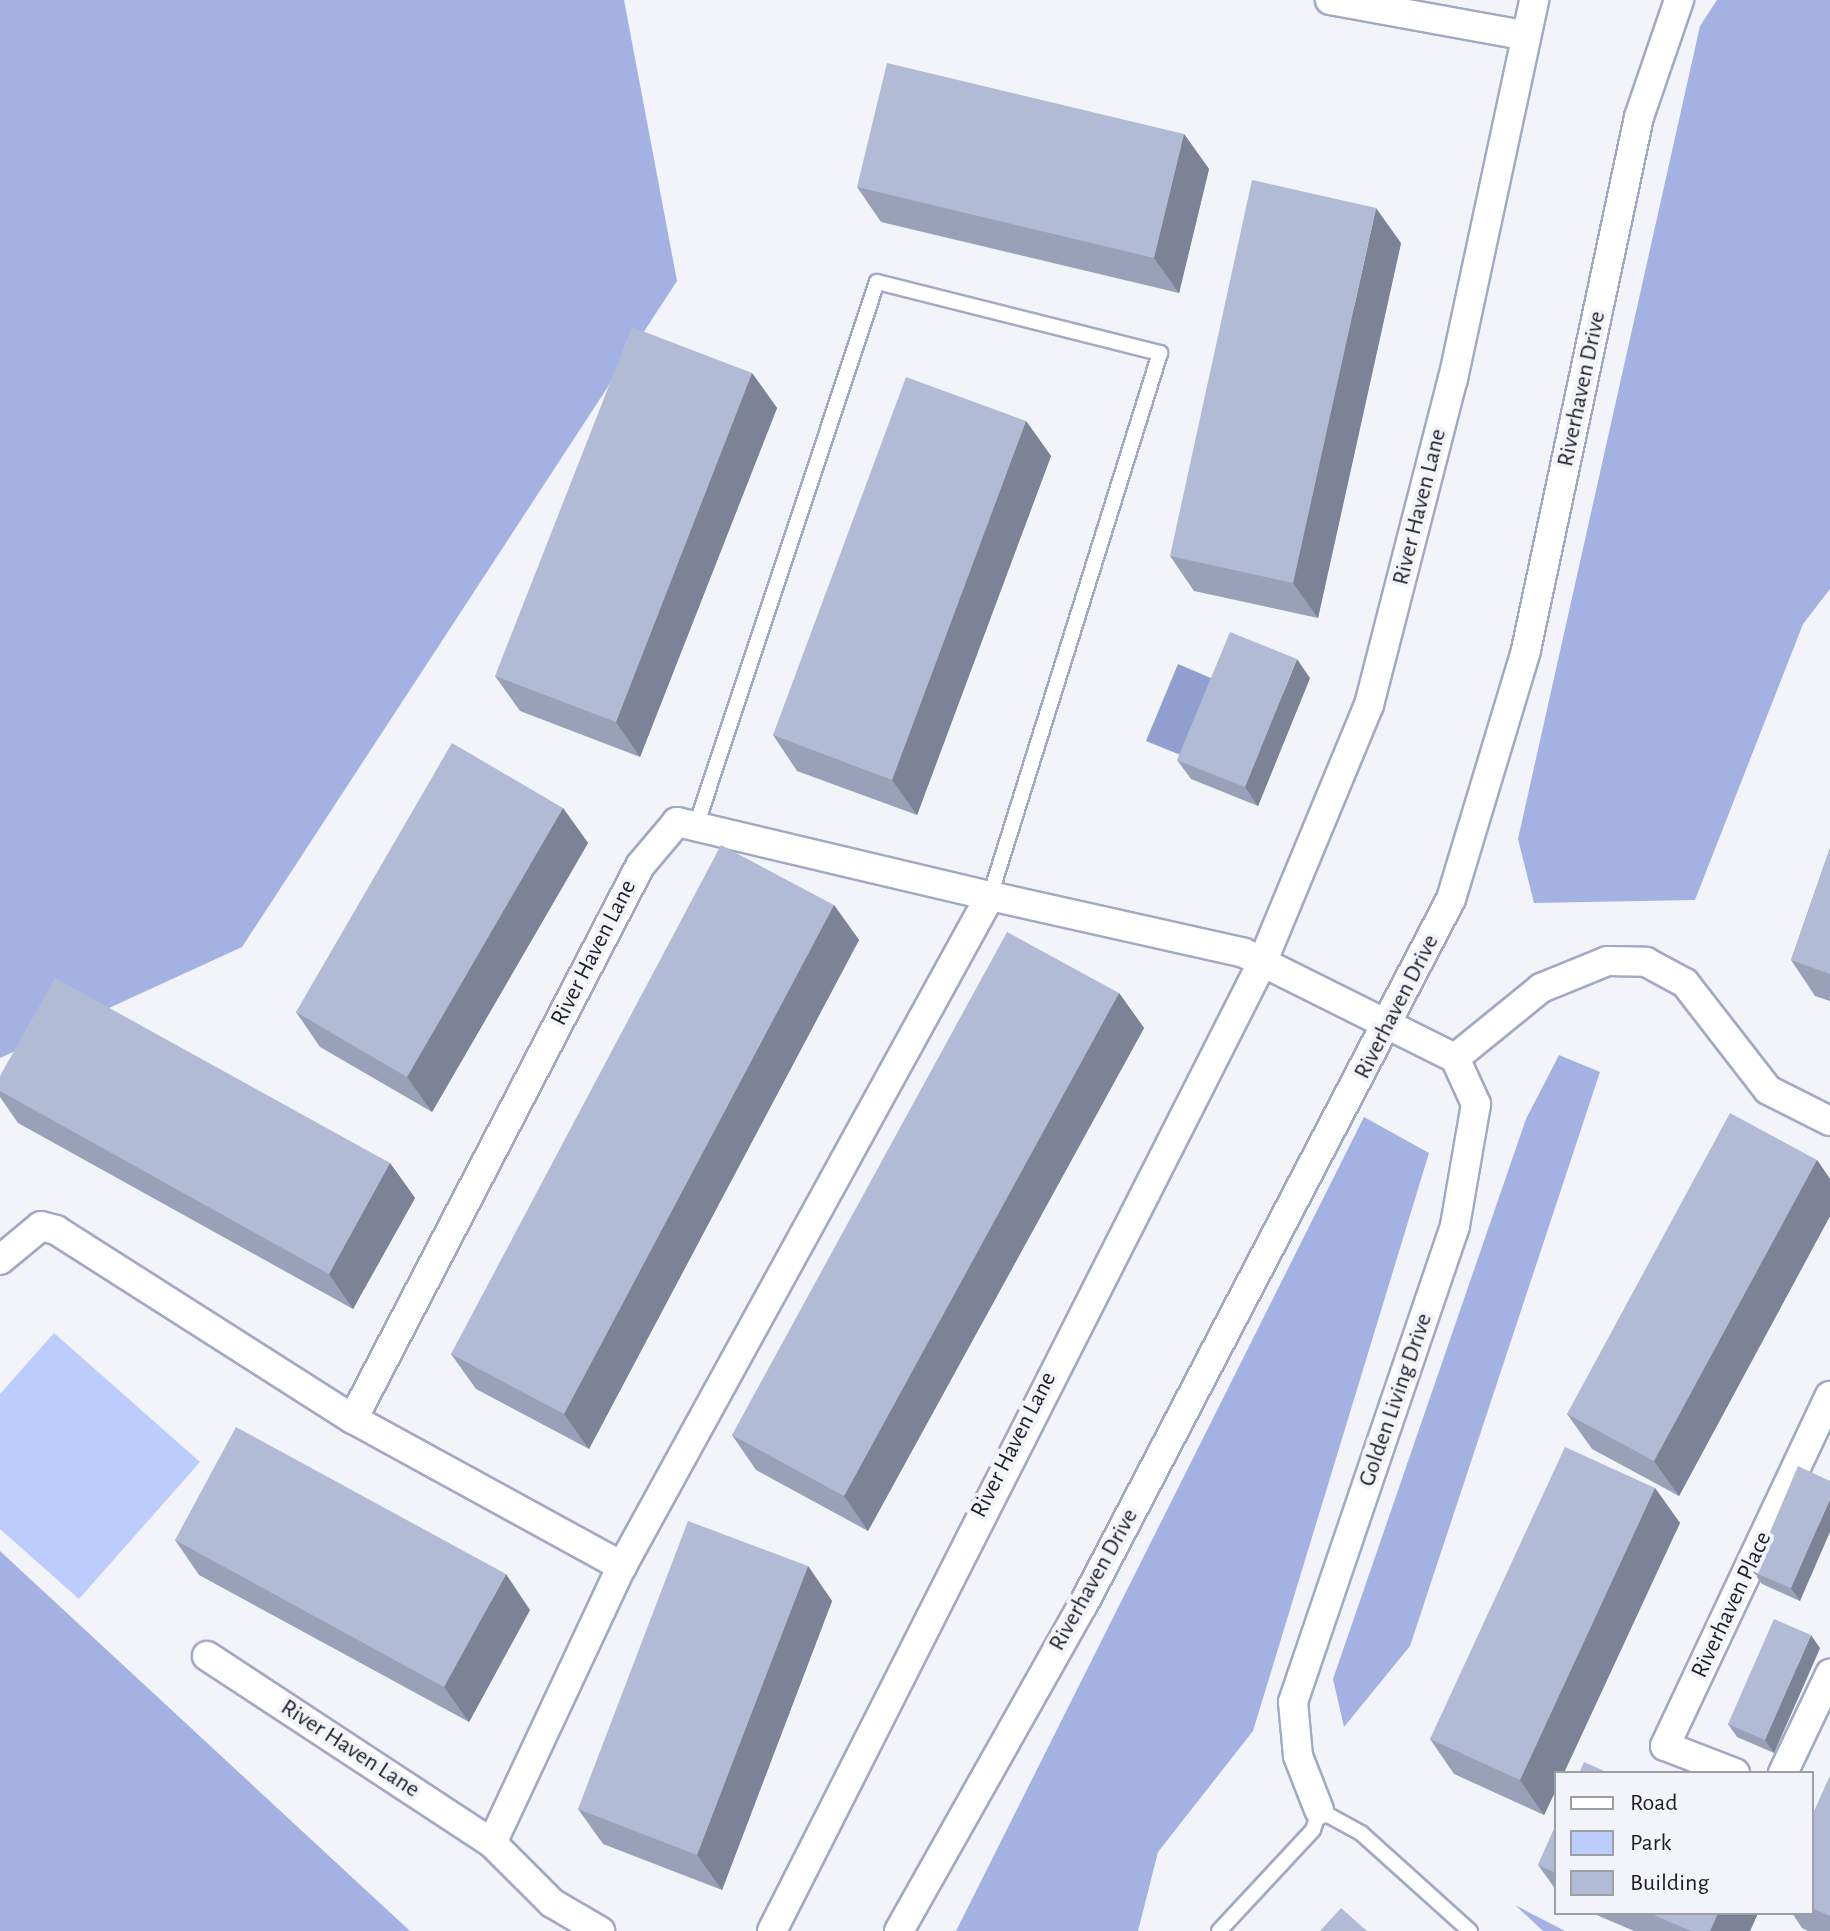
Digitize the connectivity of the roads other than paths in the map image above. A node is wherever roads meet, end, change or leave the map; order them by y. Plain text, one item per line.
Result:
1 (1330, 0) edge
2 (1534, 0) edge
3 (1679, 0) edge
4 (1522, 35) junction
5 (696, 826) junction
6 (990, 896) junction
7 (1262, 963) junction
8 (1389, 1027) junction
9 (1455, 1058) junction
10 (1830, 1121) edge
11 (0, 1260) edge
12 (1830, 1396) edge
13 (353, 1419) junction
14 (622, 1566) junction
15 (207, 1656) dead end
16 (1830, 1674) edge
17 (1730, 1771) edge
18 (1784, 1771) edge
19 (1319, 1810) junction
20 (492, 1843) junction
21 (600, 1931) edge
22 (772, 1931) edge
23 (899, 1931) edge
24 (1219, 1931) edge
25 (1470, 1931) edge

1 - 4 street
2 - 4 street, River Haven Lane
3 - 8 street, Riverhaven Drive
4 - 7 street, River Haven Lane
5 - 6 street
5 - 6 lane
5 - 13 street, River Haven Lane
6 - 7 street
6 - 14 street
7 - 8 street
7 - 22 street, River Haven Lane
8 - 9 street
8 - 23 street, Riverhaven Drive
9 - 10 street
9 - 19 street, Golden Living Drive
11 - 13 street
12 - 17 street, Riverhaven Place
13 - 14 street
14 - 20 street
15 - 20 street, River Haven Lane
16 - 18 street
19 - 24 lane
19 - 25 lane
20 - 21 street, River Haven Lane

